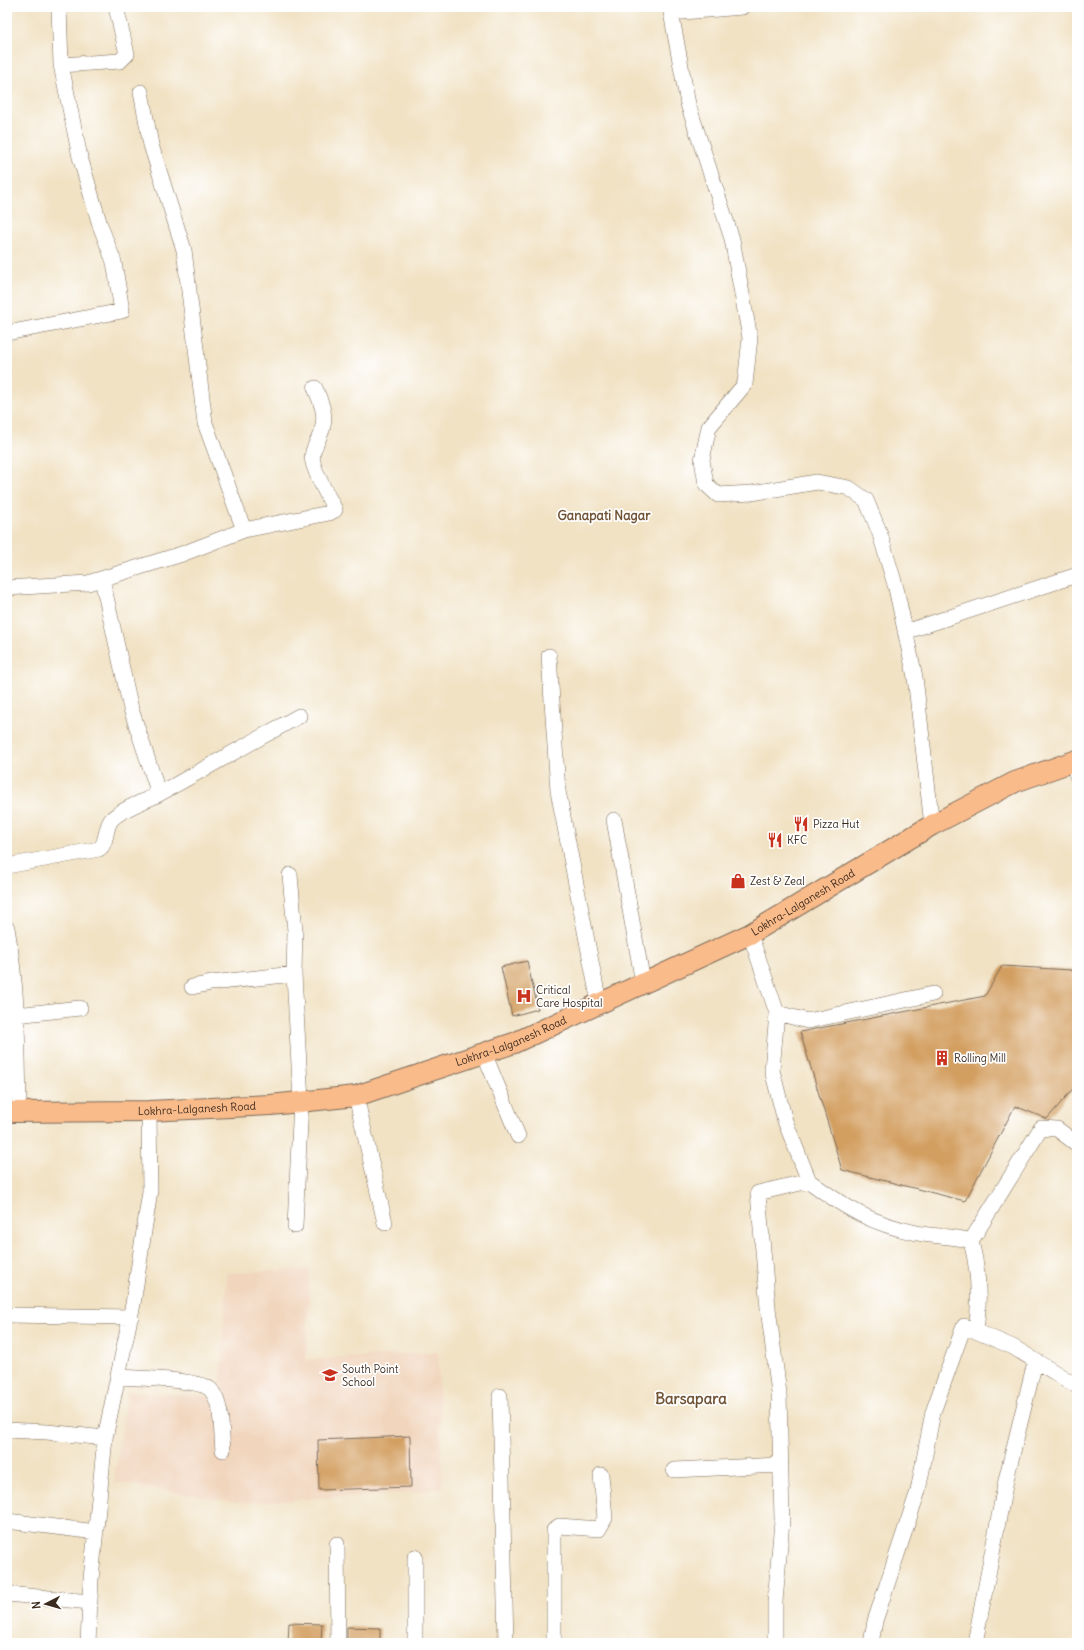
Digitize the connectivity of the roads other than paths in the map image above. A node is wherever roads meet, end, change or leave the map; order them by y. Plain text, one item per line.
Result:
1 (59, 7) edge
2 (116, 7) edge
3 (742, 7) edge
4 (671, 10) edge
5 (61, 65) junction
6 (141, 92) dead end
7 (7, 333) edge
8 (314, 388) dead end
9 (244, 530) junction
10 (1077, 575) edge
11 (102, 579) junction
12 (7, 588) edge
13 (905, 632) junction
14 (549, 656) dead end
15 (299, 716) dead end
16 (1076, 766) edge
17 (159, 794) junction
18 (614, 820) dead end
19 (932, 825) junction
20 (7, 866) edge
21 (290, 875) dead end
22 (7, 928) edge
23 (750, 934) junction
24 (294, 974) junction
25 (644, 983) junction
26 (192, 987) dead end
27 (933, 994) dead end
28 (599, 1004) junction
29 (80, 1008) dead end
30 (777, 1013) junction
31 (16, 1015) junction
32 (484, 1053) junction
33 (356, 1096) junction
34 (301, 1101) junction
35 (148, 1111) junction
36 (13, 1112) edge
37 (518, 1136) dead end
38 (1077, 1144) edge
39 (809, 1181) junction
40 (385, 1223) dead end
41 (295, 1226) dead end
42 (971, 1242) junction
43 (7, 1315) edge
44 (131, 1317) junction
45 (976, 1331) junction
46 (1035, 1362) junction
47 (118, 1377) junction
48 (1074, 1381) edge
49 (500, 1396) dead end
50 (7, 1430) edge
51 (105, 1438) junction
52 (223, 1450) dead end
53 (781, 1464) junction
54 (674, 1470) dead end
55 (601, 1475) dead end
56 (7, 1521) edge
57 (96, 1532) junction
58 (337, 1544) dead end
59 (414, 1557) dead end
60 (7, 1594) edge
61 (90, 1602) junction
62 (88, 1643) edge
63 (338, 1643) edge
64 (415, 1643) edge
65 (506, 1643) edge
66 (554, 1643) edge
67 (775, 1643) edge
68 (871, 1643) edge
69 (975, 1643) edge

1 - 5 street
2 - 5 street
3 - 4 street
4 - 13 street
5 - 7 street
6 - 9 street
8 - 9 street
9 - 11 street
10 - 13 street
11 - 12 street
11 - 17 street
13 - 19 street
14 - 28 street
15 - 17 street
16 - 19 main road, Lokhra-Lalganesh Road
17 - 20 street
18 - 25 street
19 - 23 main road, Lokhra-Lalganesh Road
21 - 24 street
22 - 31 street
23 - 25 main road, Lokhra-Lalganesh Road
23 - 30 street
24 - 26 street
24 - 34 street
25 - 28 main road, Lokhra-Lalganesh Road
27 - 30 street
28 - 32 main road, Lokhra-Lalganesh Road
29 - 31 street
30 - 39 street
31 - 36 street
32 - 33 main road, Lokhra-Lalganesh Road
32 - 37 street
33 - 34 main road, Lokhra-Lalganesh Road
33 - 40 street
34 - 35 main road, Lokhra-Lalganesh Road
34 - 41 street
35 - 36 main road, Lokhra-Lalganesh Road
35 - 44 street
38 - 42 street
39 - 42 street
39 - 53 street
42 - 45 street
43 - 44 street
44 - 47 street
45 - 46 street
45 - 68 street
46 - 48 street
46 - 69 street
47 - 51 street
47 - 52 street
49 - 65 street
50 - 51 street
51 - 57 street
53 - 54 street
53 - 67 street
55 - 66 street
56 - 57 street
57 - 61 street
58 - 63 street
59 - 64 street
60 - 61 street
61 - 62 street

